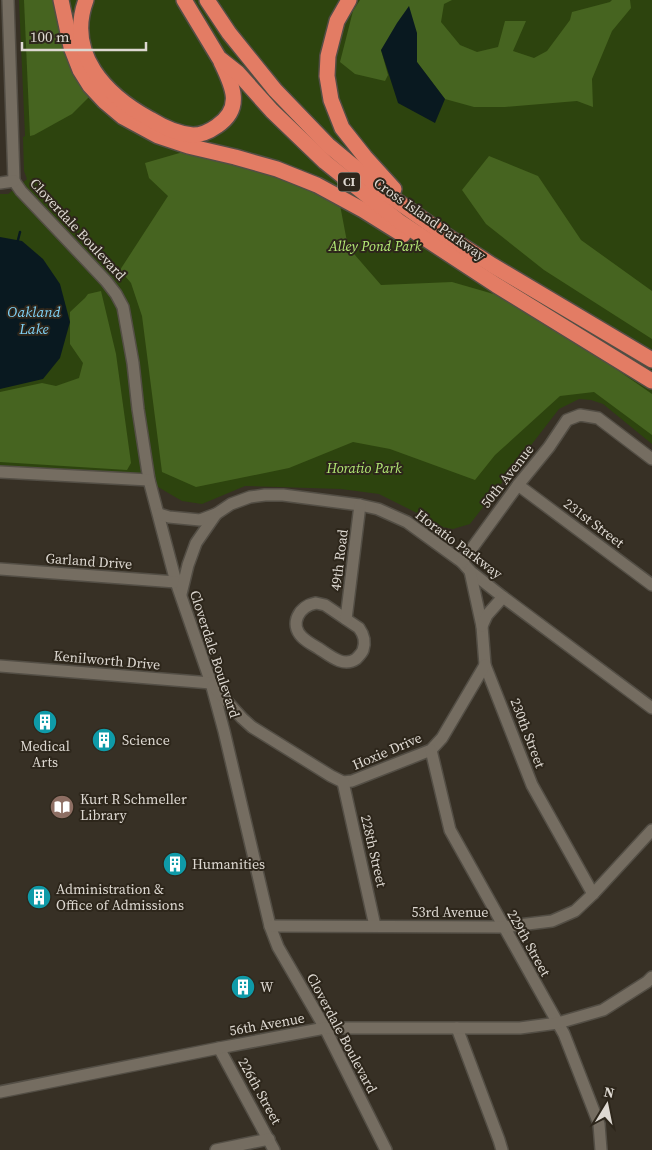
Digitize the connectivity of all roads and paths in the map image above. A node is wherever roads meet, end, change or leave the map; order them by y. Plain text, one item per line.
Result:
1 (8, 0) edge
2 (61, 0) edge
3 (86, 0) edge
4 (184, 0) edge
5 (207, 0) edge
6 (348, 0) edge
7 (219, 58) junction
8 (14, 181) junction
9 (0, 183) edge
10 (444, 234) junction
11 (496, 285) junction
12 (652, 360) edge
13 (652, 381) edge
14 (652, 460) edge
15 (0, 472) edge
16 (149, 480) junction
17 (518, 485) junction
18 (360, 505) junction
19 (159, 514) junction
20 (216, 514) junction
21 (462, 562) junction
22 (0, 569) edge
23 (470, 571) junction
24 (176, 582) junction
25 (652, 585) edge
26 (181, 596) junction
27 (503, 597) junction
28 (346, 619) junction
29 (482, 626) junction
30 (485, 665) junction
31 (0, 666) edge
32 (211, 683) junction
33 (652, 708) edge
34 (242, 718) junction
35 (224, 731) junction
36 (431, 750) junction
37 (343, 782) junction
38 (652, 830) edge
39 (593, 894) junction
40 (270, 926) junction
41 (375, 926) junction
42 (503, 927) junction
43 (650, 984) edge
44 (558, 1023) junction
45 (325, 1028) junction
46 (457, 1028) junction
47 (219, 1048) junction
48 (0, 1092) edge
49 (269, 1139) junction
50 (216, 1150) edge
51 (274, 1150) edge
52 (386, 1150) edge
53 (502, 1150) edge
54 (601, 1150) edge

1 - 8 street
2 - 11 highway
3 - 7 highway
4 - 7 highway, Cross Island Parkway / CI
5 - 10 highway, Cross Island Parkway / CI
6 - 10 highway
7 - 11 highway, Cross Island Parkway / CI
8 - 9 street
8 - 16 street, Cloverdale Boulevard
10 - 12 highway, Cross Island Parkway / CI
11 - 13 highway, Cross Island Parkway / CI
14 - 17 street, 50th Avenue
15 - 16 street
16 - 19 street, Cloverdale Boulevard
17 - 21 street, 50th Avenue
17 - 25 street, 231st Street
18 - 20 street, Horatio Parkway
18 - 21 street, Horatio Parkway
18 - 28 street, 49th Road
19 - 20 street, Horatio Parkway
19 - 24 street, Cloverdale Boulevard
20 - 26 street, Horatio Parkway
21 - 23 street, Horatio Parkway
22 - 24 street, Garland Drive
23 - 27 street, Horatio Parkway
23 - 29 street, 230th Street
24 - 26 street, Cloverdale Boulevard
26 - 32 street, Cloverdale Boulevard
27 - 29 street
27 - 33 street, Horatio Parkway
28 - 28 street, 49th Road
29 - 30 street, 230th Street
30 - 36 street, Hoxie Drive
30 - 39 street, 230th Street
31 - 32 street, Kenilworth Drive
32 - 34 street, Hoxie Drive
32 - 35 street, Cloverdale Boulevard
34 - 35 street
34 - 37 street, Hoxie Drive
35 - 40 street, Cloverdale Boulevard
36 - 37 street, Hoxie Drive
36 - 42 street, 229th Street
37 - 41 street, 228th Street
38 - 39 street, 53rd Avenue
39 - 42 street, 53rd Avenue
40 - 41 street, 53rd Avenue
40 - 45 street, Cloverdale Boulevard
41 - 42 street, 53rd Avenue
42 - 44 street, 229th Street
43 - 44 street, 56th Avenue
44 - 46 street, 56th Avenue
44 - 54 street, 229th Street
45 - 46 street, 56th Avenue
45 - 47 street, 56th Avenue
45 - 52 street, Cloverdale Boulevard
46 - 53 street
47 - 48 street, 56th Avenue
47 - 49 street, 226th Street
49 - 50 street
49 - 51 street, 226th Street

